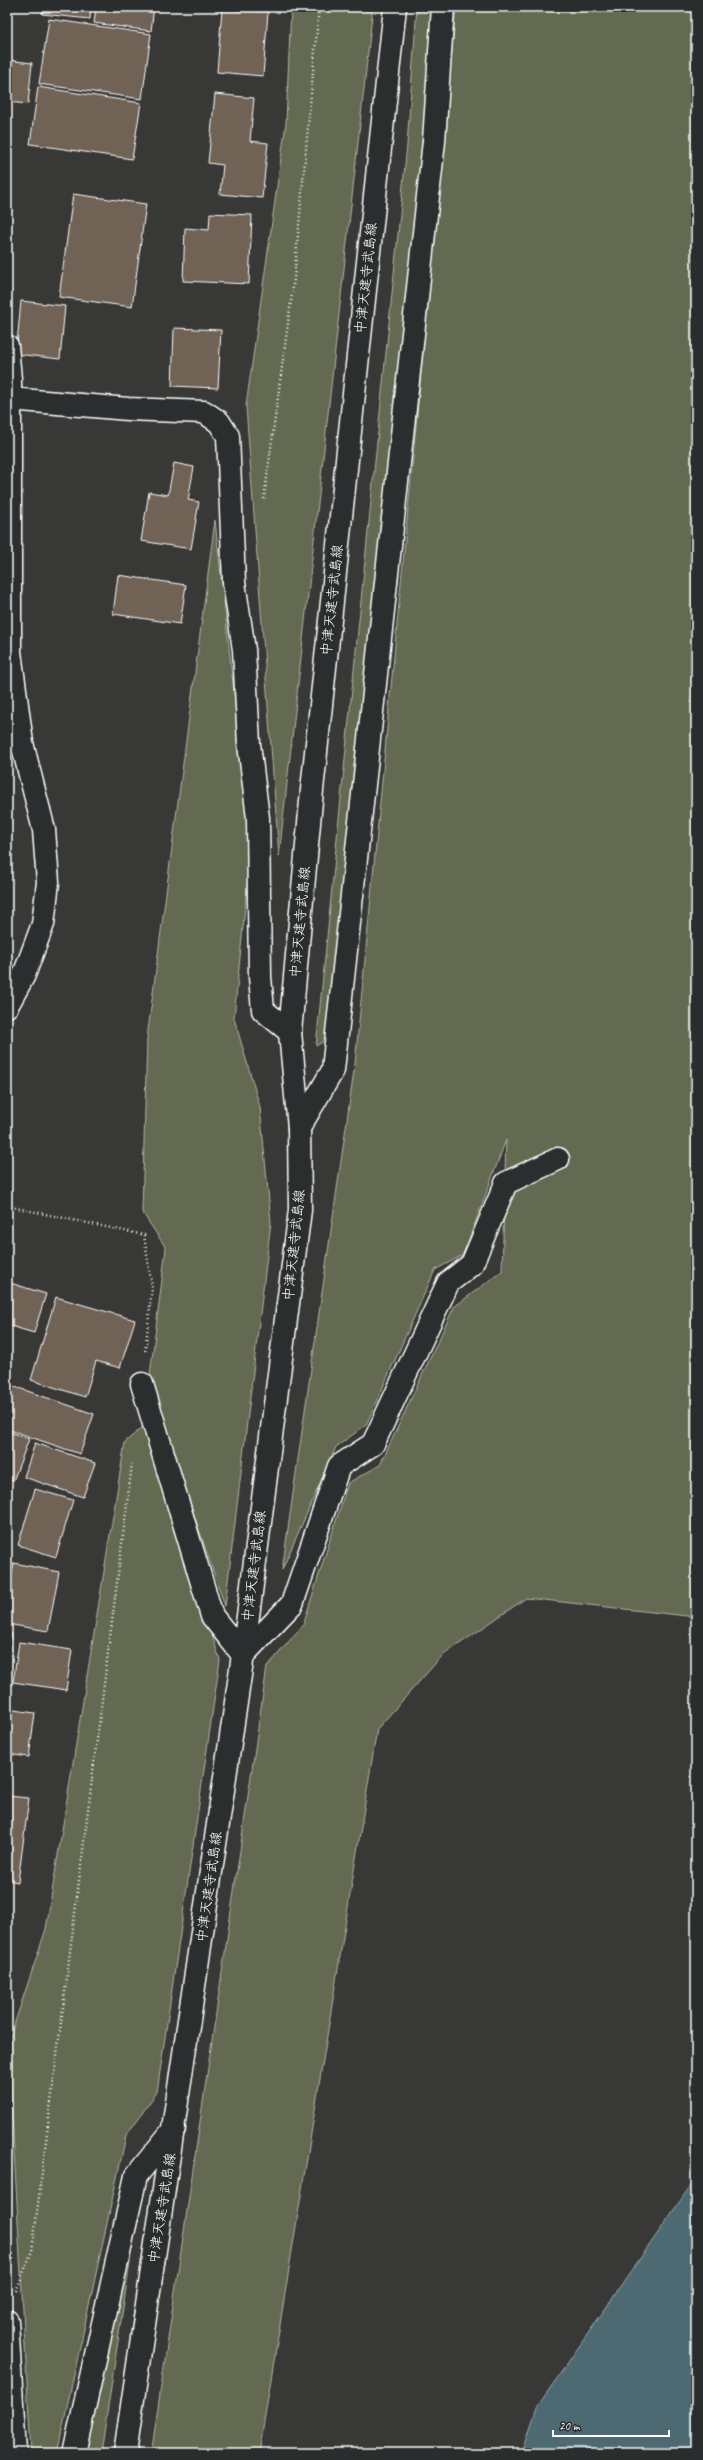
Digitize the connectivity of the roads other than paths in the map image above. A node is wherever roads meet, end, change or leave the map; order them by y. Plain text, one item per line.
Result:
1 (395, 7) edge
2 (443, 7) edge
3 (7, 346) edge
4 (9, 386) edge
5 (7, 1006) edge
6 (290, 1032) junction
7 (299, 1128) junction
8 (558, 1159) dead end
9 (142, 1384) road end
10 (243, 1655) junction
11 (174, 2129) junction
12 (7, 2321) edge
13 (15, 2453) edge
14 (74, 2453) edge
15 (125, 2453) edge

1 - 6 main road, 中津天建寺武島線
2 - 7 main road
3 - 4 main road
4 - 5 main road
4 - 6 main road
6 - 7 main road, 中津天建寺武島線
7 - 10 main road, 中津天建寺武島線
8 - 10 main road
9 - 10 main road
10 - 11 main road, 中津天建寺武島線
11 - 14 main road
11 - 15 main road, 中津天建寺武島線
12 - 13 main road

